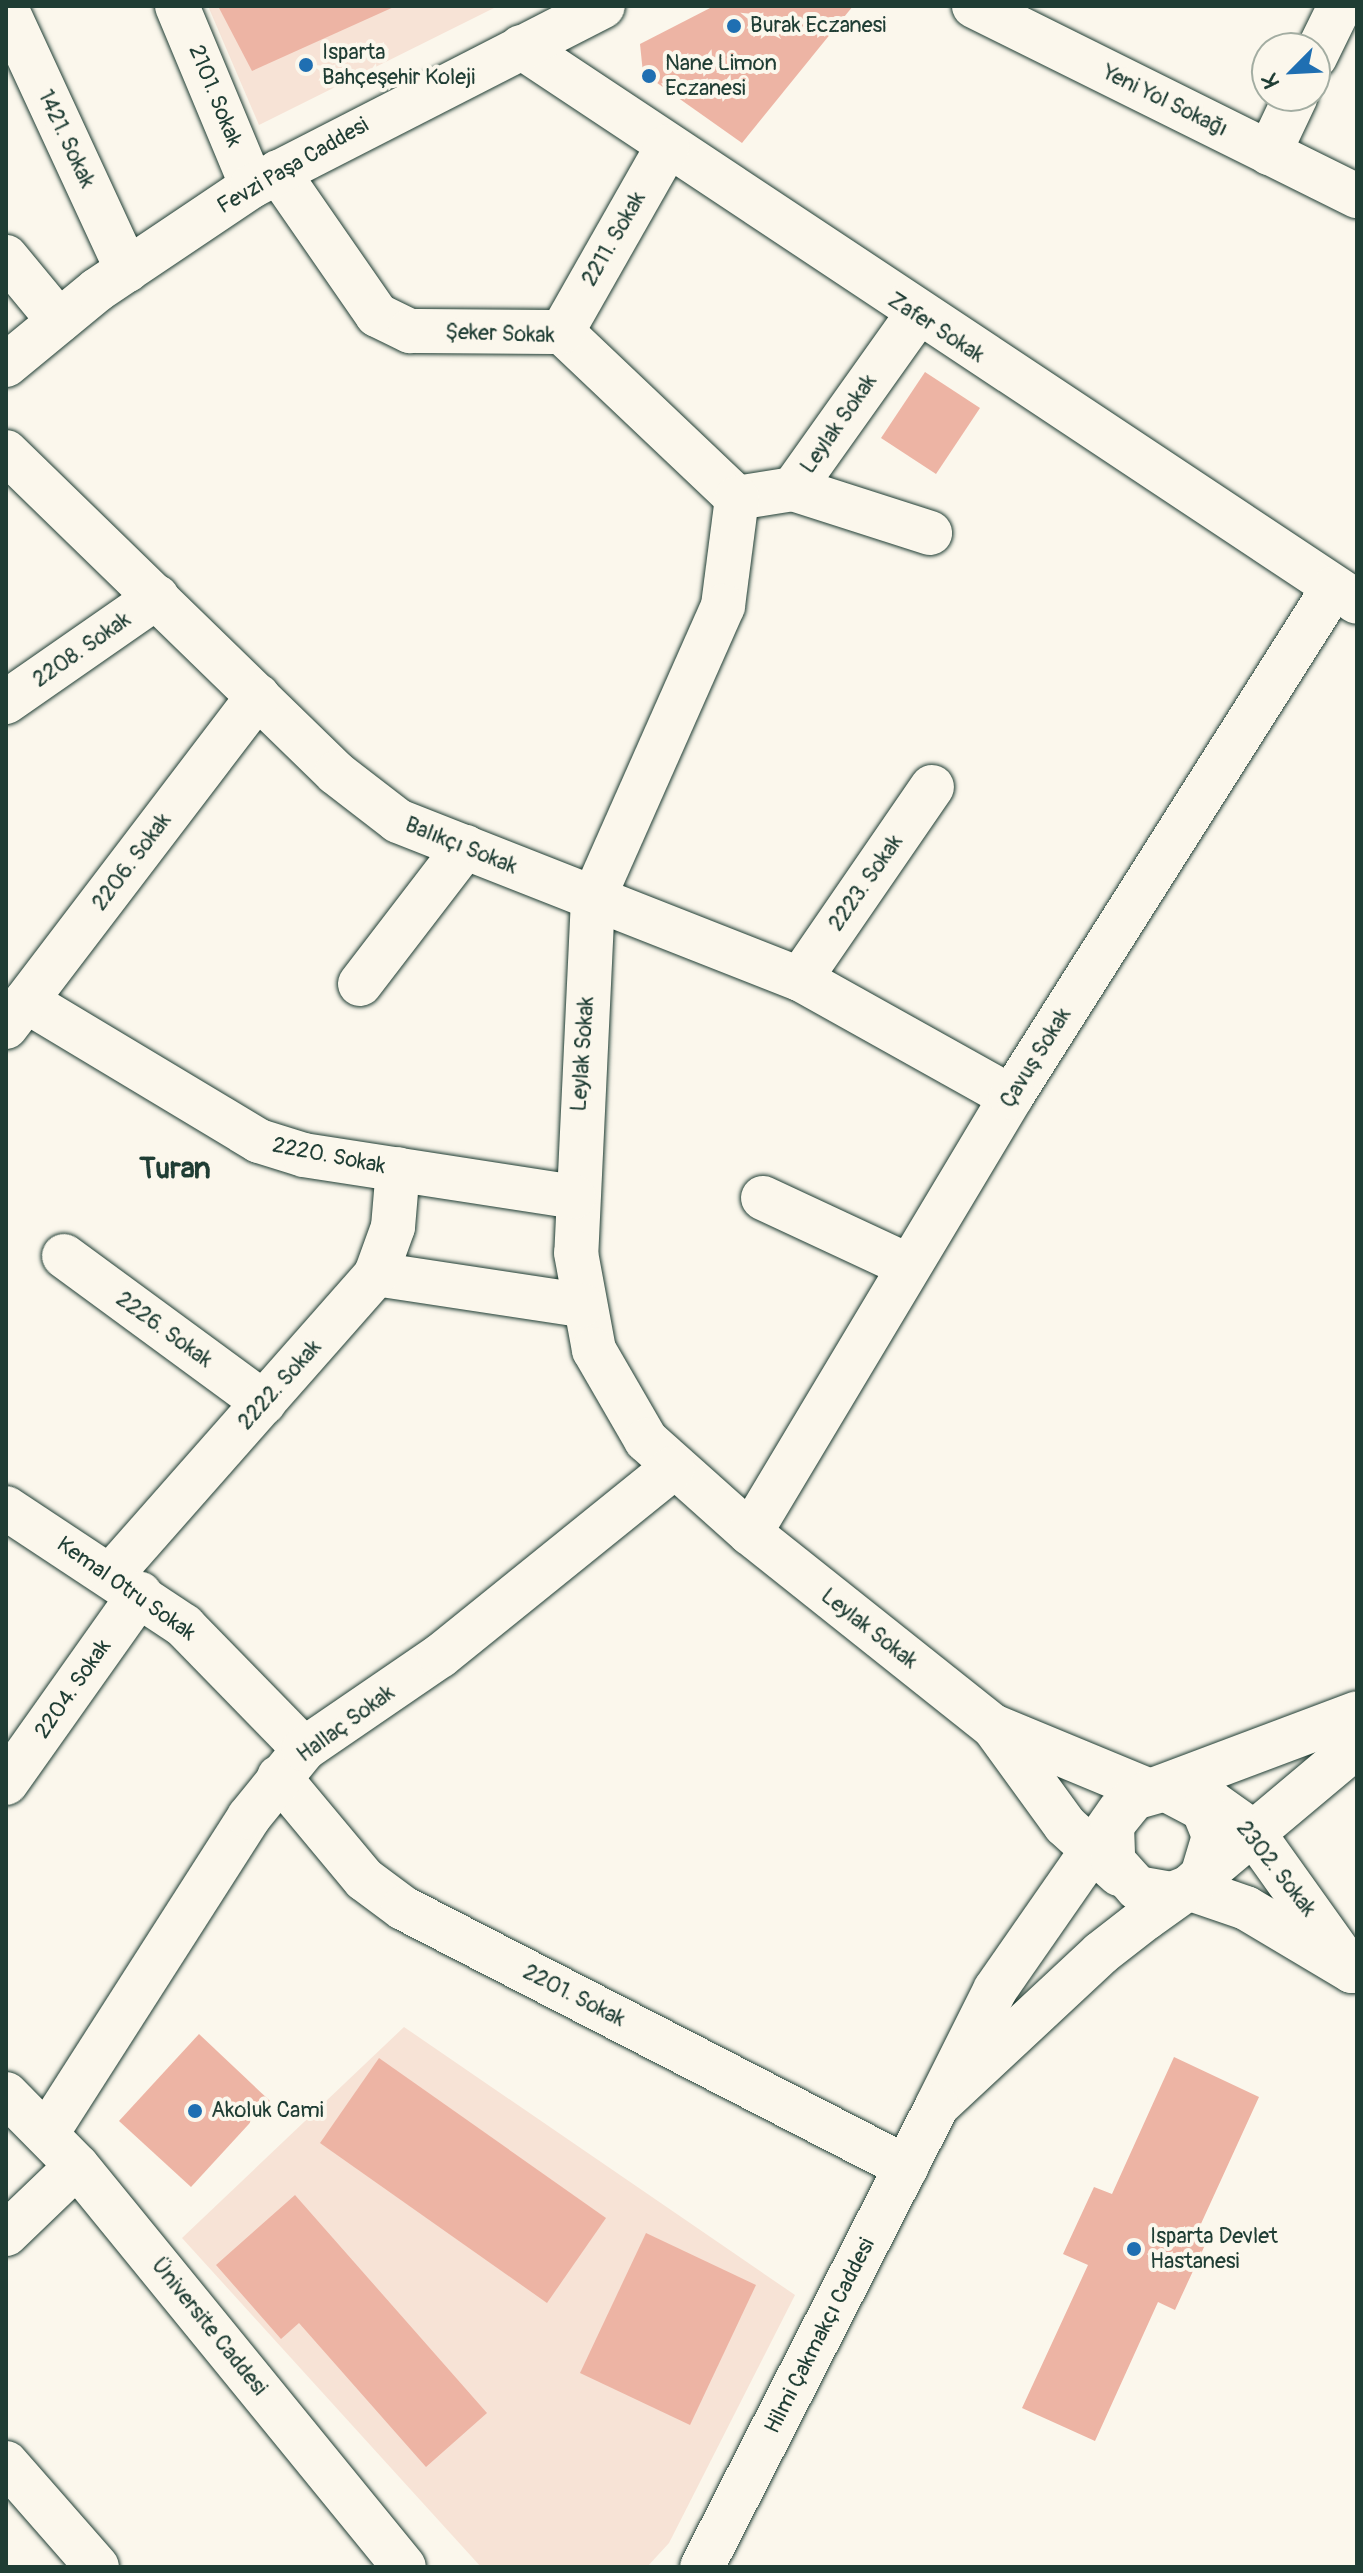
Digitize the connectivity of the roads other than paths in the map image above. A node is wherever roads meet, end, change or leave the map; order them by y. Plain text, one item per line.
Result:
1 (177, 6) edge
2 (603, 6) edge
3 (974, 6) edge
4 (1340, 6) edge
5 (6, 8) edge
6 (1327, 32) edge
7 (521, 47) junction
8 (1288, 112) edge
9 (667, 147) junction
10 (1269, 153) junction
11 (265, 179) junction
12 (1357, 196) edge
13 (6, 257) edge
14 (127, 270) junction
15 (916, 316) junction
16 (59, 321) junction
17 (562, 332) junction
18 (6, 365) edge
19 (6, 452) edge
20 (793, 489) junction
21 (737, 498) junction
22 (930, 533) dead end
23 (1345, 595) edge
24 (157, 597) junction
25 (258, 696) junction
26 (6, 702) edge
27 (932, 787) dead end
28 (465, 847) junction
29 (593, 899) junction
30 (800, 979) junction
31 (360, 984) dead end
32 (16, 1014) edge
33 (1011, 1097) junction
34 (398, 1169) junction
35 (574, 1197) junction
36 (763, 1198) dead end
37 (64, 1256) dead end
38 (909, 1266) junction
39 (376, 1274) junction
40 (582, 1305) junction
41 (264, 1403) junction
42 (673, 1468) junction
43 (6, 1508) edge
44 (750, 1533) junction
45 (125, 1585) junction
46 (1357, 1713) edge
47 (993, 1726) junction
48 (1357, 1746) edge
49 (291, 1763) junction
50 (7, 1781) edge
51 (1150, 1798) junction
52 (1252, 1831) junction
53 (1107, 1863) junction
54 (1195, 1882) junction
55 (1354, 1974) edge
56 (6, 2094) edge
57 (937, 2106) junction
58 (47, 2133) junction
59 (77, 2166) junction
60 (906, 2167) junction
61 (6, 2234) edge
62 (6, 2463) edge
63 (97, 2567) edge
64 (404, 2567) edge
65 (702, 2567) edge

1 - 11 street, 2101. Sokak
2 - 7 street, Fevzi Paşa Caddesi
3 - 10 street, Yeni Yol Sokağı
4 - 6 street
5 - 14 street, 1421. Sokak
7 - 9 street, Zafer Sokak
7 - 11 street, Fevzi Paşa Caddesi
8 - 10 street
9 - 15 street, Zafer Sokak
9 - 17 street, 2211. Sokak
10 - 12 street, Yeni Yol Sokağı
11 - 14 street, Fevzi Paşa Caddesi
11 - 17 street, Şeker Sokak
13 - 16 street
14 - 16 street, Fevzi Paşa Caddesi
15 - 20 street, Leylak Sokak
15 - 23 street, Zafer Sokak
16 - 18 street, Fevzi Paşa Caddesi
17 - 21 street, Şeker Sokak
19 - 24 street, Balıkçı Sokak
20 - 21 street, Leylak Sokak
20 - 22 street
21 - 29 street, Leylak Sokak
23 - 33 street, Çavuş Sokak
24 - 25 street, Balıkçı Sokak
24 - 26 street, 2208. Sokak
25 - 28 street, Balıkçı Sokak
25 - 32 street, 2206. Sokak
27 - 30 street, 2223. Sokak
28 - 29 street, Balıkçı Sokak
28 - 31 street
29 - 30 street, Balıkçı Sokak
29 - 35 street, Leylak Sokak
30 - 33 street, Balıkçı Sokak
32 - 34 street, 2220. Sokak
33 - 38 street, Çavuş Sokak
34 - 35 street, 2220. Sokak
34 - 39 street, 2222. Sokak
35 - 40 street, Leylak Sokak
36 - 38 street
37 - 41 street, 2226. Sokak
38 - 44 street, Çavuş Sokak
39 - 40 street
39 - 41 street, 2222. Sokak
40 - 42 street, Leylak Sokak
41 - 45 street, 2222. Sokak
42 - 44 street, Leylak Sokak
42 - 49 street, Hallaç Sokak
43 - 45 street, Kemal Otru Sokak
44 - 47 street, Leylak Sokak
45 - 49 street, Kemal Otru Sokak
45 - 50 street, 2204. Sokak
46 - 51 street
47 - 51 street, Leylak Sokak
47 - 53 street, Leylak Sokak
48 - 52 street, Hilmi Çakmakçı Caddesi
49 - 58 street, Hallaç Sokak
49 - 60 street, 2201. Sokak
51 - 52 street, 2302. Sokak
51 - 53 street
51 - 54 street
52 - 54 street, Hilmi Çakmakçı Caddesi
52 - 55 street, 2302. Sokak
53 - 54 street
53 - 57 street, Hilmi Çakmakçı Caddesi
54 - 55 street, 2302. Sokak
54 - 57 street, Hilmi Çakmakçı Caddesi
56 - 58 street, Üniversite Caddesi
57 - 60 street, Hilmi Çakmakçı Caddesi
58 - 59 street, Üniversite Caddesi
59 - 61 street
59 - 64 street, Üniversite Caddesi
60 - 65 street, Hilmi Çakmakçı Caddesi
62 - 63 street

